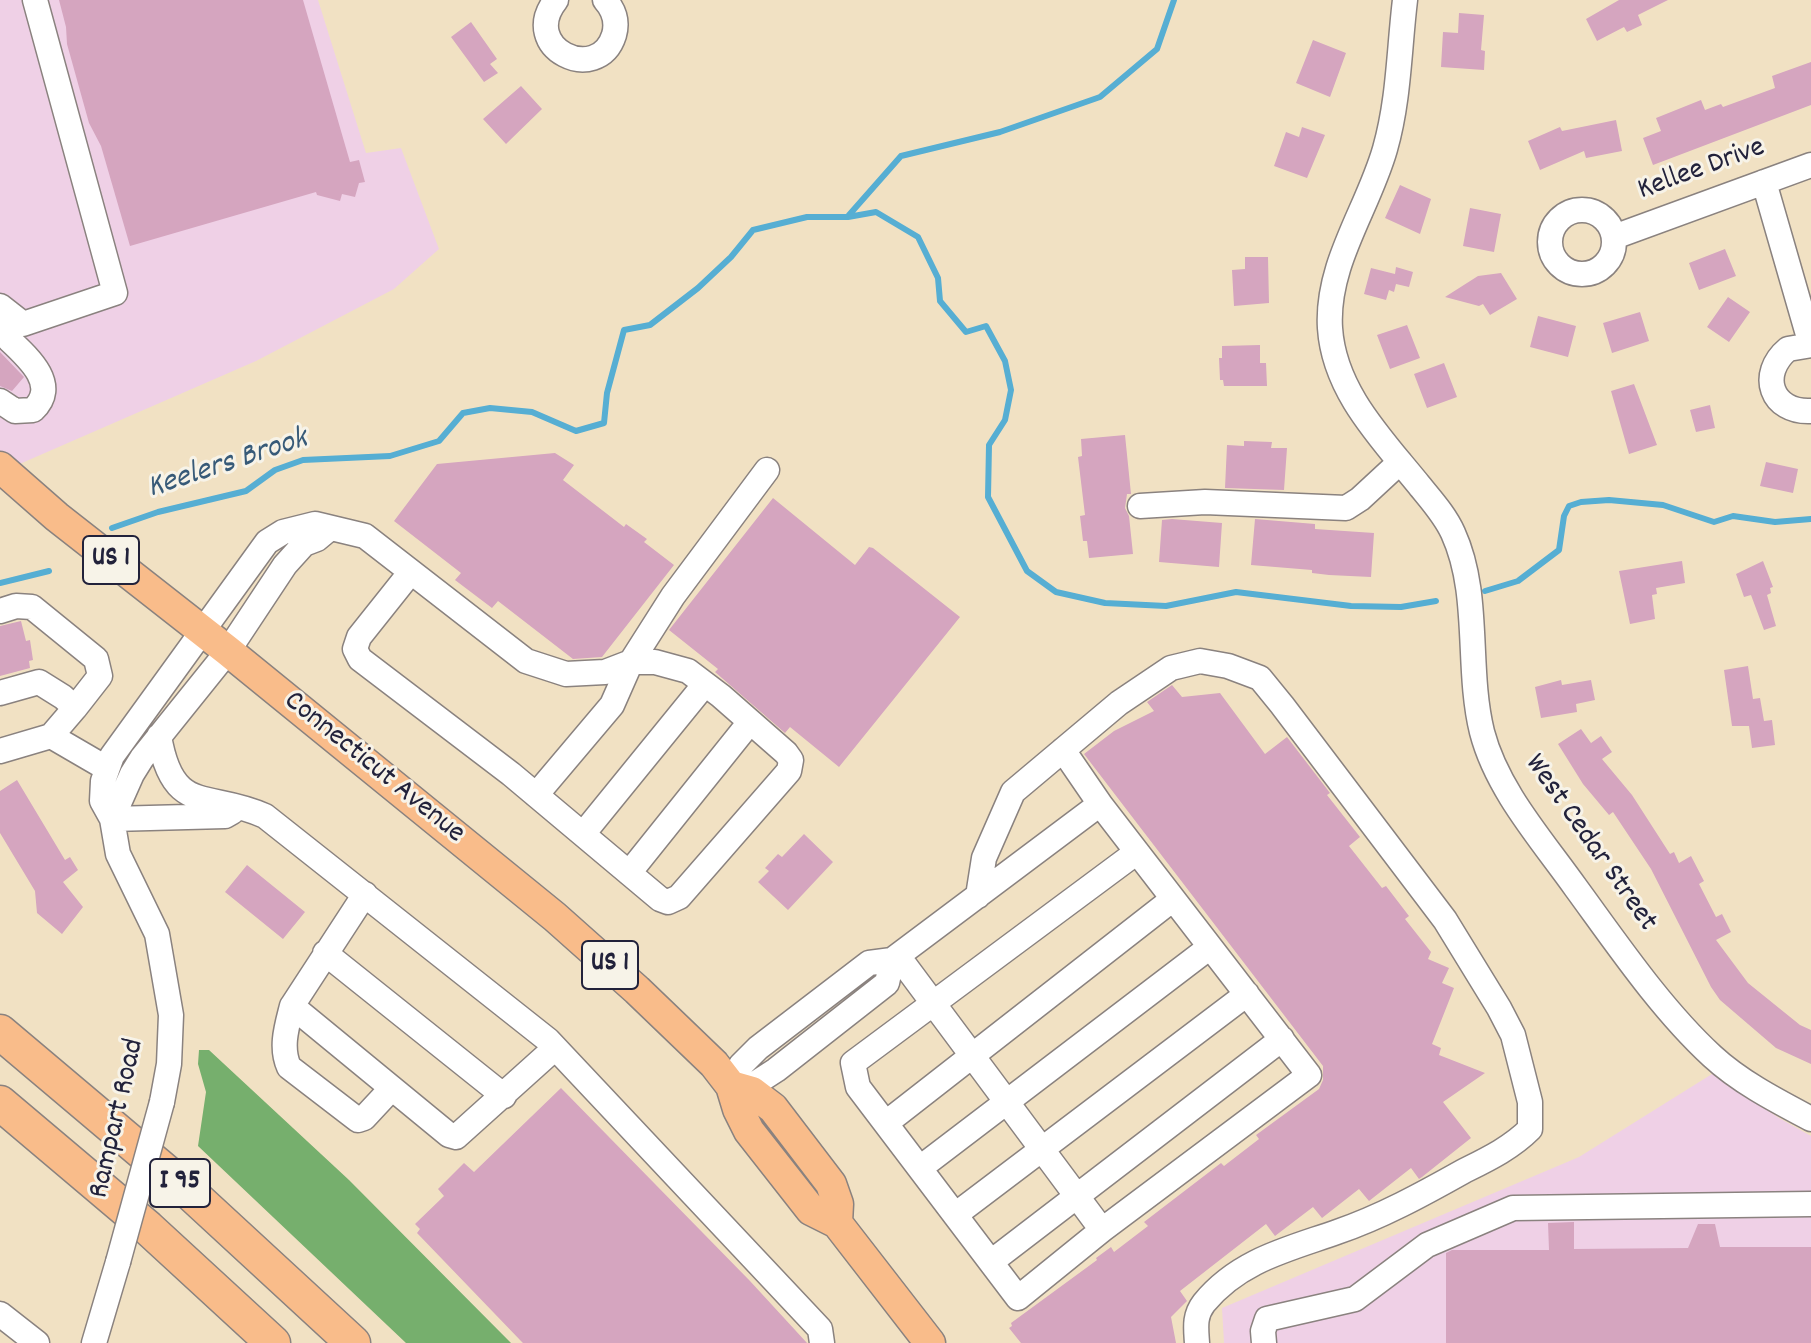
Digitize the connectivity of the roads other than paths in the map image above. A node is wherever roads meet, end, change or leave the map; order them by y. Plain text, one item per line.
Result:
1 (35, 0) edge
2 (556, 0) edge
3 (605, 0) edge
4 (1405, 0) edge
5 (1811, 165) edge
6 (1764, 182) junction
7 (1614, 237) dead end
8 (1, 315) edge
9 (1811, 345) edge
10 (0, 401) edge
11 (1811, 411) edge
12 (1400, 462) junction
13 (0, 467) edge
14 (767, 470) dead end
15 (1140, 506) dead end
16 (329, 529) junction
17 (410, 573) junction
18 (0, 611) edge
19 (203, 631) junction
20 (228, 651) junction
21 (631, 662) junction
22 (705, 684) junction
23 (0, 693) edge
24 (75, 708) junction
25 (750, 722) junction
26 (51, 736) junction
27 (159, 736) junction
28 (1068, 746) junction
29 (0, 751) edge
30 (106, 768) junction
31 (536, 795) junction
32 (1100, 804) junction
33 (241, 808) junction
34 (112, 819) junction
35 (583, 834) junction
36 (1137, 852) junction
37 (629, 873) junction
38 (365, 894) junction
39 (978, 896) junction
40 (1173, 899) junction
41 (1210, 947) junction
42 (325, 953) junction
43 (895, 958) junction
44 (1247, 994) junction
45 (933, 1003) junction
46 (292, 1006) junction
47 (0, 1032) edge
48 (1282, 1039) junction
49 (555, 1048) junction
50 (972, 1055) junction
51 (731, 1086) junction
52 (391, 1089) junction
53 (504, 1096) junction
54 (1007, 1102) junction
55 (0, 1103) edge
56 (1811, 1119) edge
57 (886, 1123) junction
58 (1042, 1149) junction
59 (920, 1168) junction
60 (1077, 1196) junction
61 (1811, 1204) edge
62 (955, 1215) junction
63 (1102, 1230) junction
64 (991, 1262) junction
65 (0, 1314) edge
66 (37, 1343) edge
67 (94, 1343) edge
68 (273, 1343) edge
69 (353, 1343) edge
70 (822, 1343) edge
71 (930, 1343) edge
72 (1197, 1343) edge
73 (1264, 1343) edge

1 - 8 street
2 - 3 street
4 - 12 street, West Cedar Street
5 - 6 street, Kellee Drive
6 - 7 street, Kellee Drive
6 - 9 street
8 - 10 street
9 - 11 street
12 - 15 street
12 - 56 street, West Cedar Street
13 - 19 main road, Connecticut Avenue / US 1
14 - 21 street
16 - 17 street
16 - 19 street
16 - 20 street
17 - 21 street
17 - 31 street
18 - 24 street
19 - 20 main road, Connecticut Avenue / US 1
19 - 30 street
20 - 27 street
20 - 51 main road, Connecticut Avenue / US 1
21 - 22 street
21 - 31 street
22 - 25 street
22 - 35 street
23 - 24 street
24 - 26 street
25 - 37 street
25 - 37 street
26 - 29 street
26 - 30 street
27 - 33 street
27 - 34 street
28 - 32 street
28 - 39 street
28 - 72 street
30 - 34 street, Rampart Road
31 - 35 street
32 - 36 street
32 - 39 street
33 - 34 street
33 - 38 street
34 - 67 street, Rampart Road, bridge
35 - 37 street
36 - 40 street
36 - 45 street
38 - 42 street
38 - 49 street
39 - 43 street
40 - 41 street
40 - 50 street
41 - 44 street
41 - 54 street
42 - 46 street
42 - 53 street
43 - 45 street
43 - 51 street
44 - 48 street
44 - 58 street
45 - 50 street
45 - 57 street
46 - 52 street
46 - 52 street
47 - 69 highway, I 95
48 - 60 street
48 - 63 street
49 - 53 street
49 - 70 street
50 - 54 street
50 - 57 street
51 - 71 main road, Connecticut Avenue / US 1
52 - 53 street
54 - 58 street
54 - 59 street
55 - 68 highway, I 95
57 - 59 street
58 - 60 street
58 - 62 street
59 - 62 street
60 - 63 street
60 - 64 street
61 - 73 street
62 - 64 street
63 - 64 street
65 - 66 street

